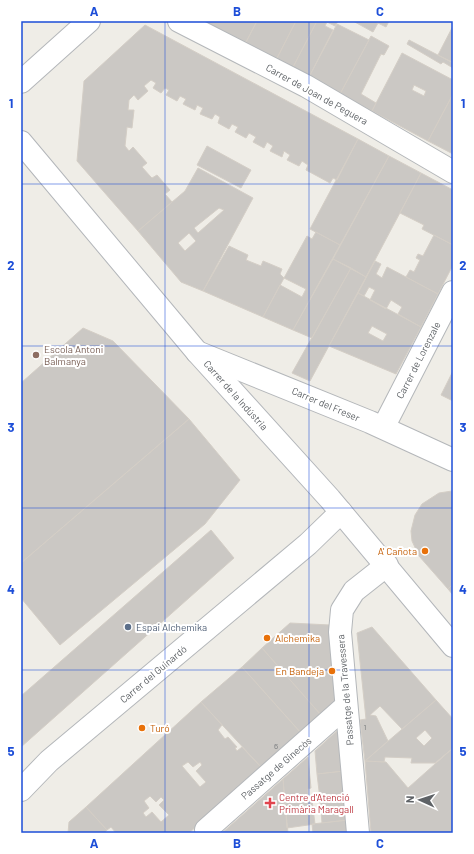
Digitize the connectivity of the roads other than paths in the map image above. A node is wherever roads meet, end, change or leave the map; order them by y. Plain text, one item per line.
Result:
1 (90, 21) edge
2 (179, 21) edge
3 (21, 82) edge
4 (21, 142) edge
5 (453, 172) edge
6 (453, 292) edge
7 (198, 352) junction
8 (383, 428) junction
9 (453, 460) edge
10 (341, 512) junction
11 (387, 565) junction
12 (453, 646) edge
13 (346, 706) junction
14 (21, 790) edge
15 (206, 830) dead end
16 (358, 833) edge

1 - 3 street
2 - 5 street, Carrer de Joan de Peguera
4 - 7 street, Carrer de la Indústria
6 - 8 street, Carrer de Lorenzale
7 - 8 street, Carrer del Freser
7 - 10 street, Carrer de la Indústria
8 - 9 street, Carrer del Freser
10 - 11 street, Carrer de la Indústria
10 - 14 street, Carrer del Guinardó
11 - 12 street, Carrer de la Indústria
11 - 13 street, Passatge de la Travessera
13 - 15 street, Passatge de Ginecòs
13 - 16 street, Passatge de la Travessera

